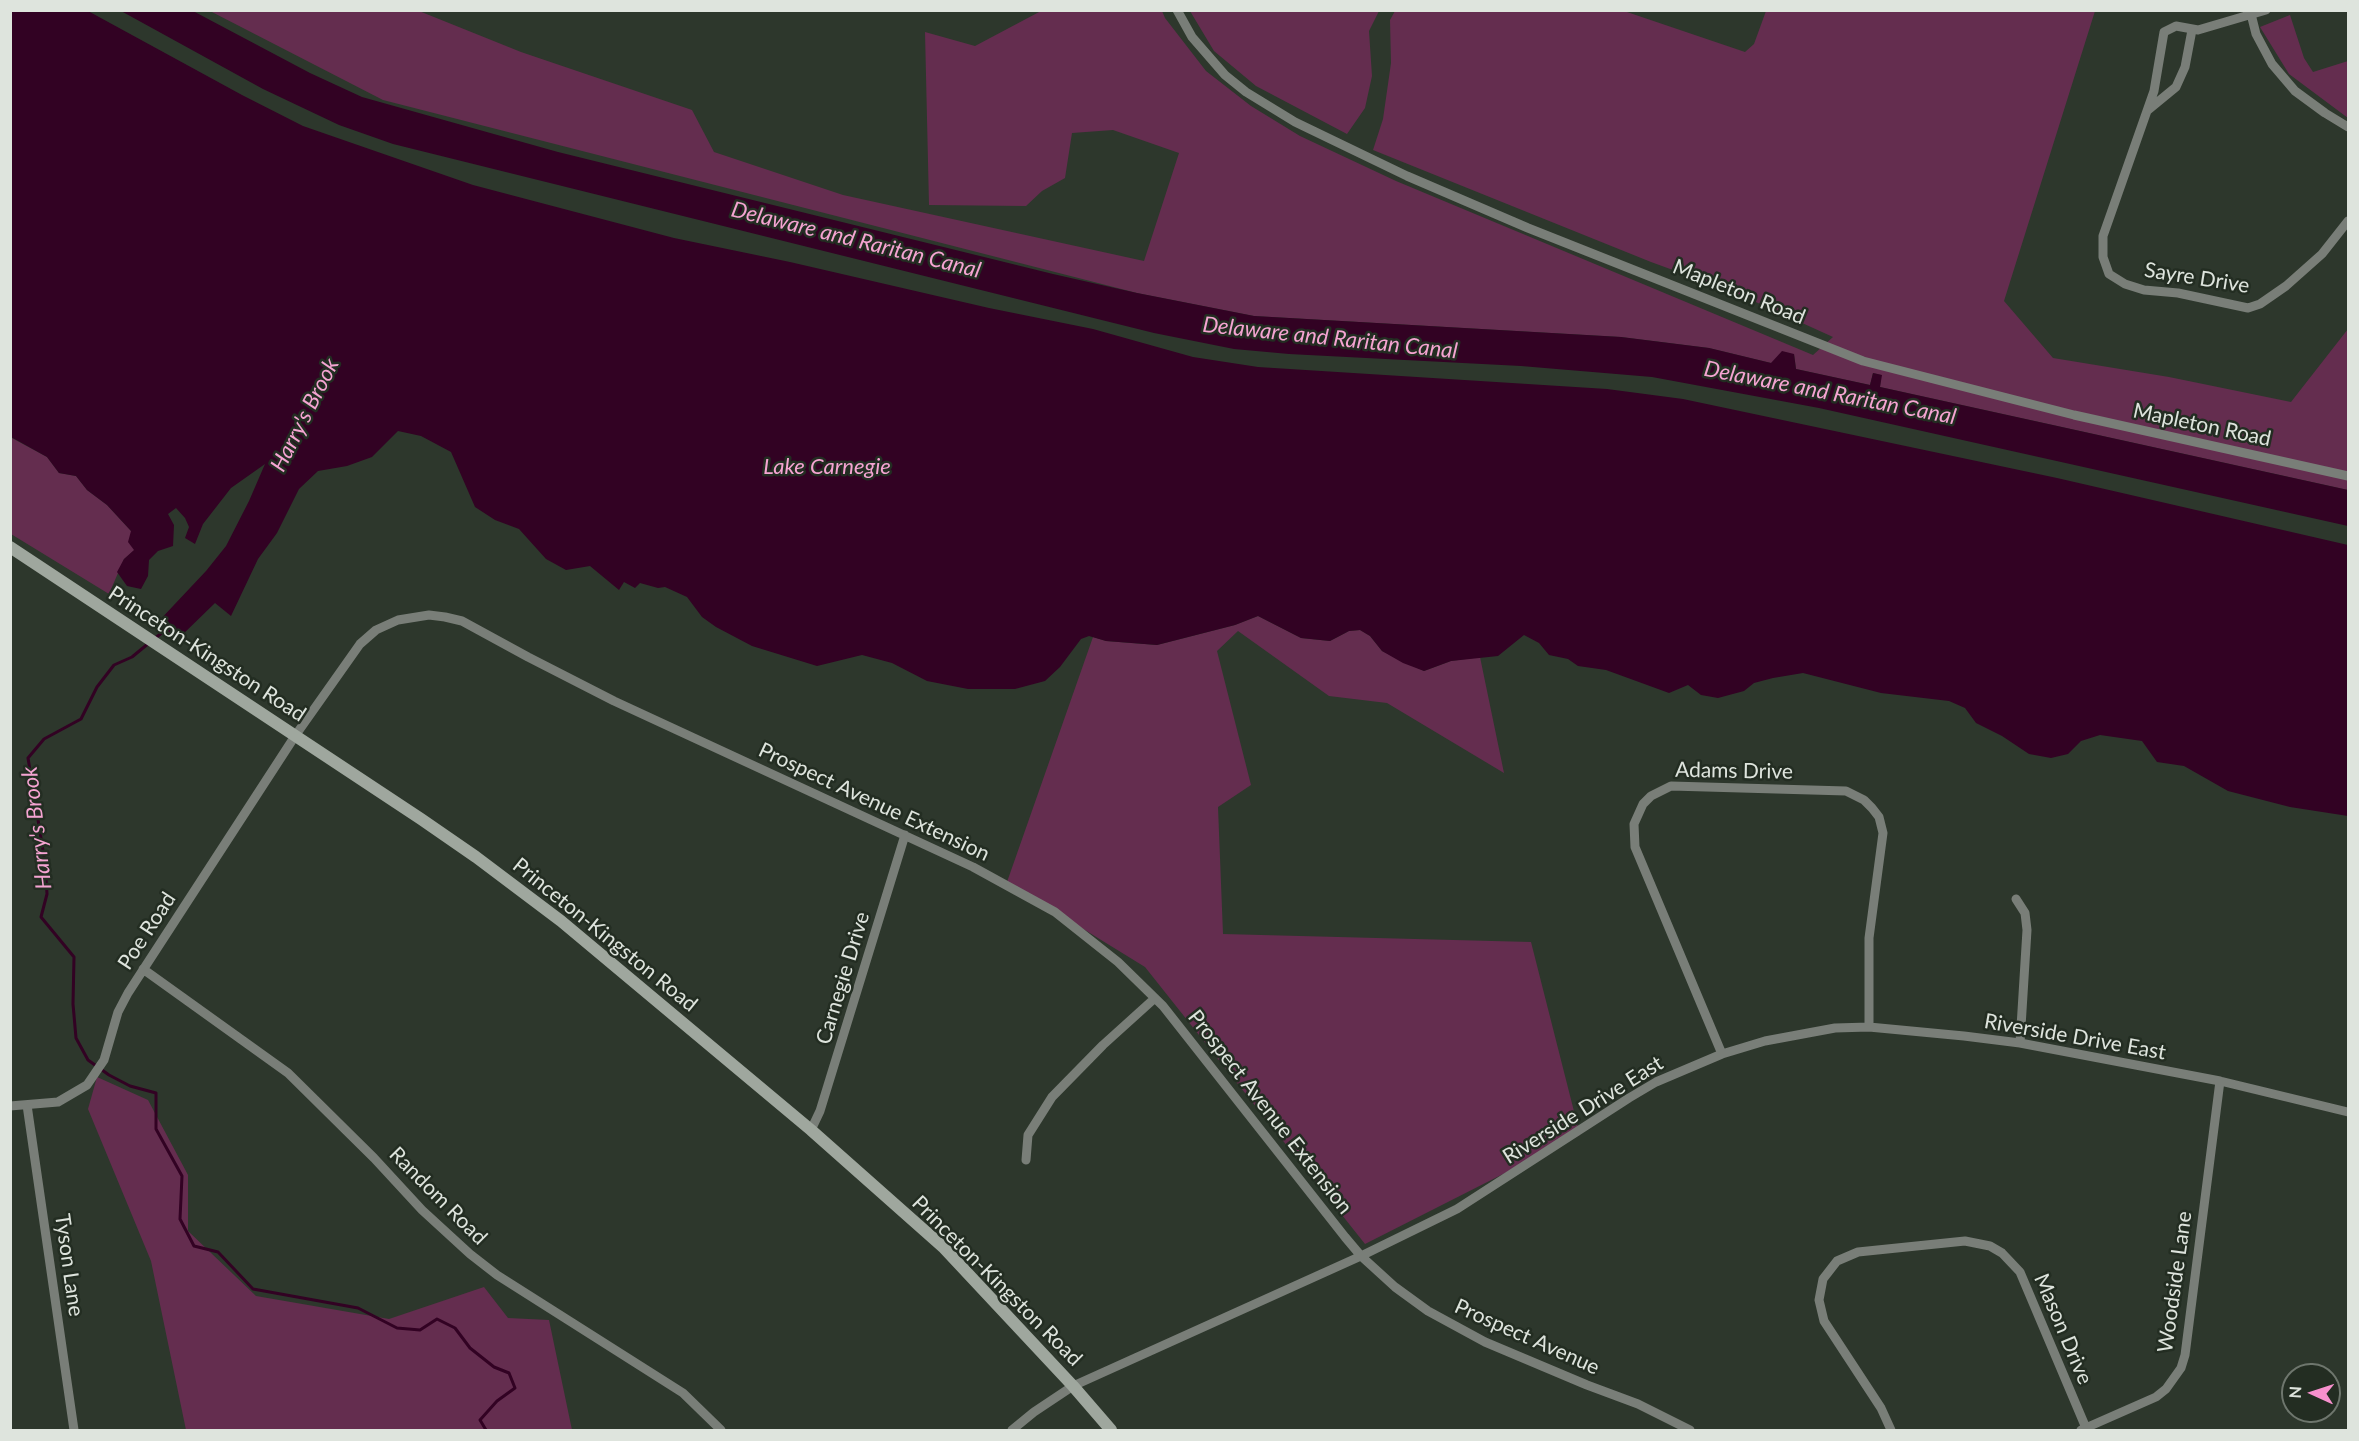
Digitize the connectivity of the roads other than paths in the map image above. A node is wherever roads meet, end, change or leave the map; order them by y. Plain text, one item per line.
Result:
1 (1177, 10) edge
2 (2266, 10) edge
3 (2250, 13) edge
4 (2192, 30) junction
5 (2148, 110) junction
6 (2349, 127) edge
7 (2349, 221) edge
8 (2349, 476) edge
9 (10, 547) edge
10 (295, 736) junction
11 (905, 835) junction
12 (2016, 899) dead end
13 (143, 969) junction
14 (1155, 998) junction
15 (1869, 1027) junction
16 (2020, 1043) junction
17 (1722, 1054) junction
18 (2220, 1081) junction
19 (27, 1105) junction
20 (10, 1106) edge
21 (2349, 1112) edge
22 (811, 1130) junction
23 (1026, 1160) dead end
24 (1361, 1256) junction
25 (1073, 1386) junction
26 (2083, 1430) edge
27 (74, 1431) edge
28 (721, 1431) edge
29 (1012, 1431) edge
30 (1111, 1431) edge
31 (1690, 1431) edge
32 (1891, 1431) edge

1 - 8 street, Mapleton Road
2 - 3 street, Sayre Drive
3 - 4 street, Sayre Drive
3 - 6 street
4 - 5 street
4 - 5 street, Sayre Drive
5 - 7 street, Sayre Drive
9 - 10 main road, Princeton-Kingston Road
10 - 11 street, Prospect Avenue Extension
10 - 13 street, Poe Road
10 - 22 main road, Princeton-Kingston Road
11 - 14 street, Prospect Avenue Extension
11 - 22 street, Carnegie Drive
12 - 16 street
13 - 19 street, Poe Road
13 - 28 street, Random Road
14 - 23 street
14 - 24 street, Prospect Avenue Extension
15 - 16 street, Riverside Drive East
15 - 17 street, Riverside Drive East
15 - 17 street, Adams Drive
16 - 18 street, Riverside Drive East
17 - 24 street, Riverside Drive East
18 - 21 street, Riverside Drive East
18 - 26 street, Woodside Lane
19 - 20 street, Poe Road
19 - 27 street, Tyson Lane
22 - 25 main road, Princeton-Kingston Road
24 - 25 street, Riverside Drive East
24 - 31 street, Prospect Avenue
25 - 29 street, Riverside Drive East
25 - 30 main road, Princeton-Kingston Road
26 - 32 street, Mason Drive

